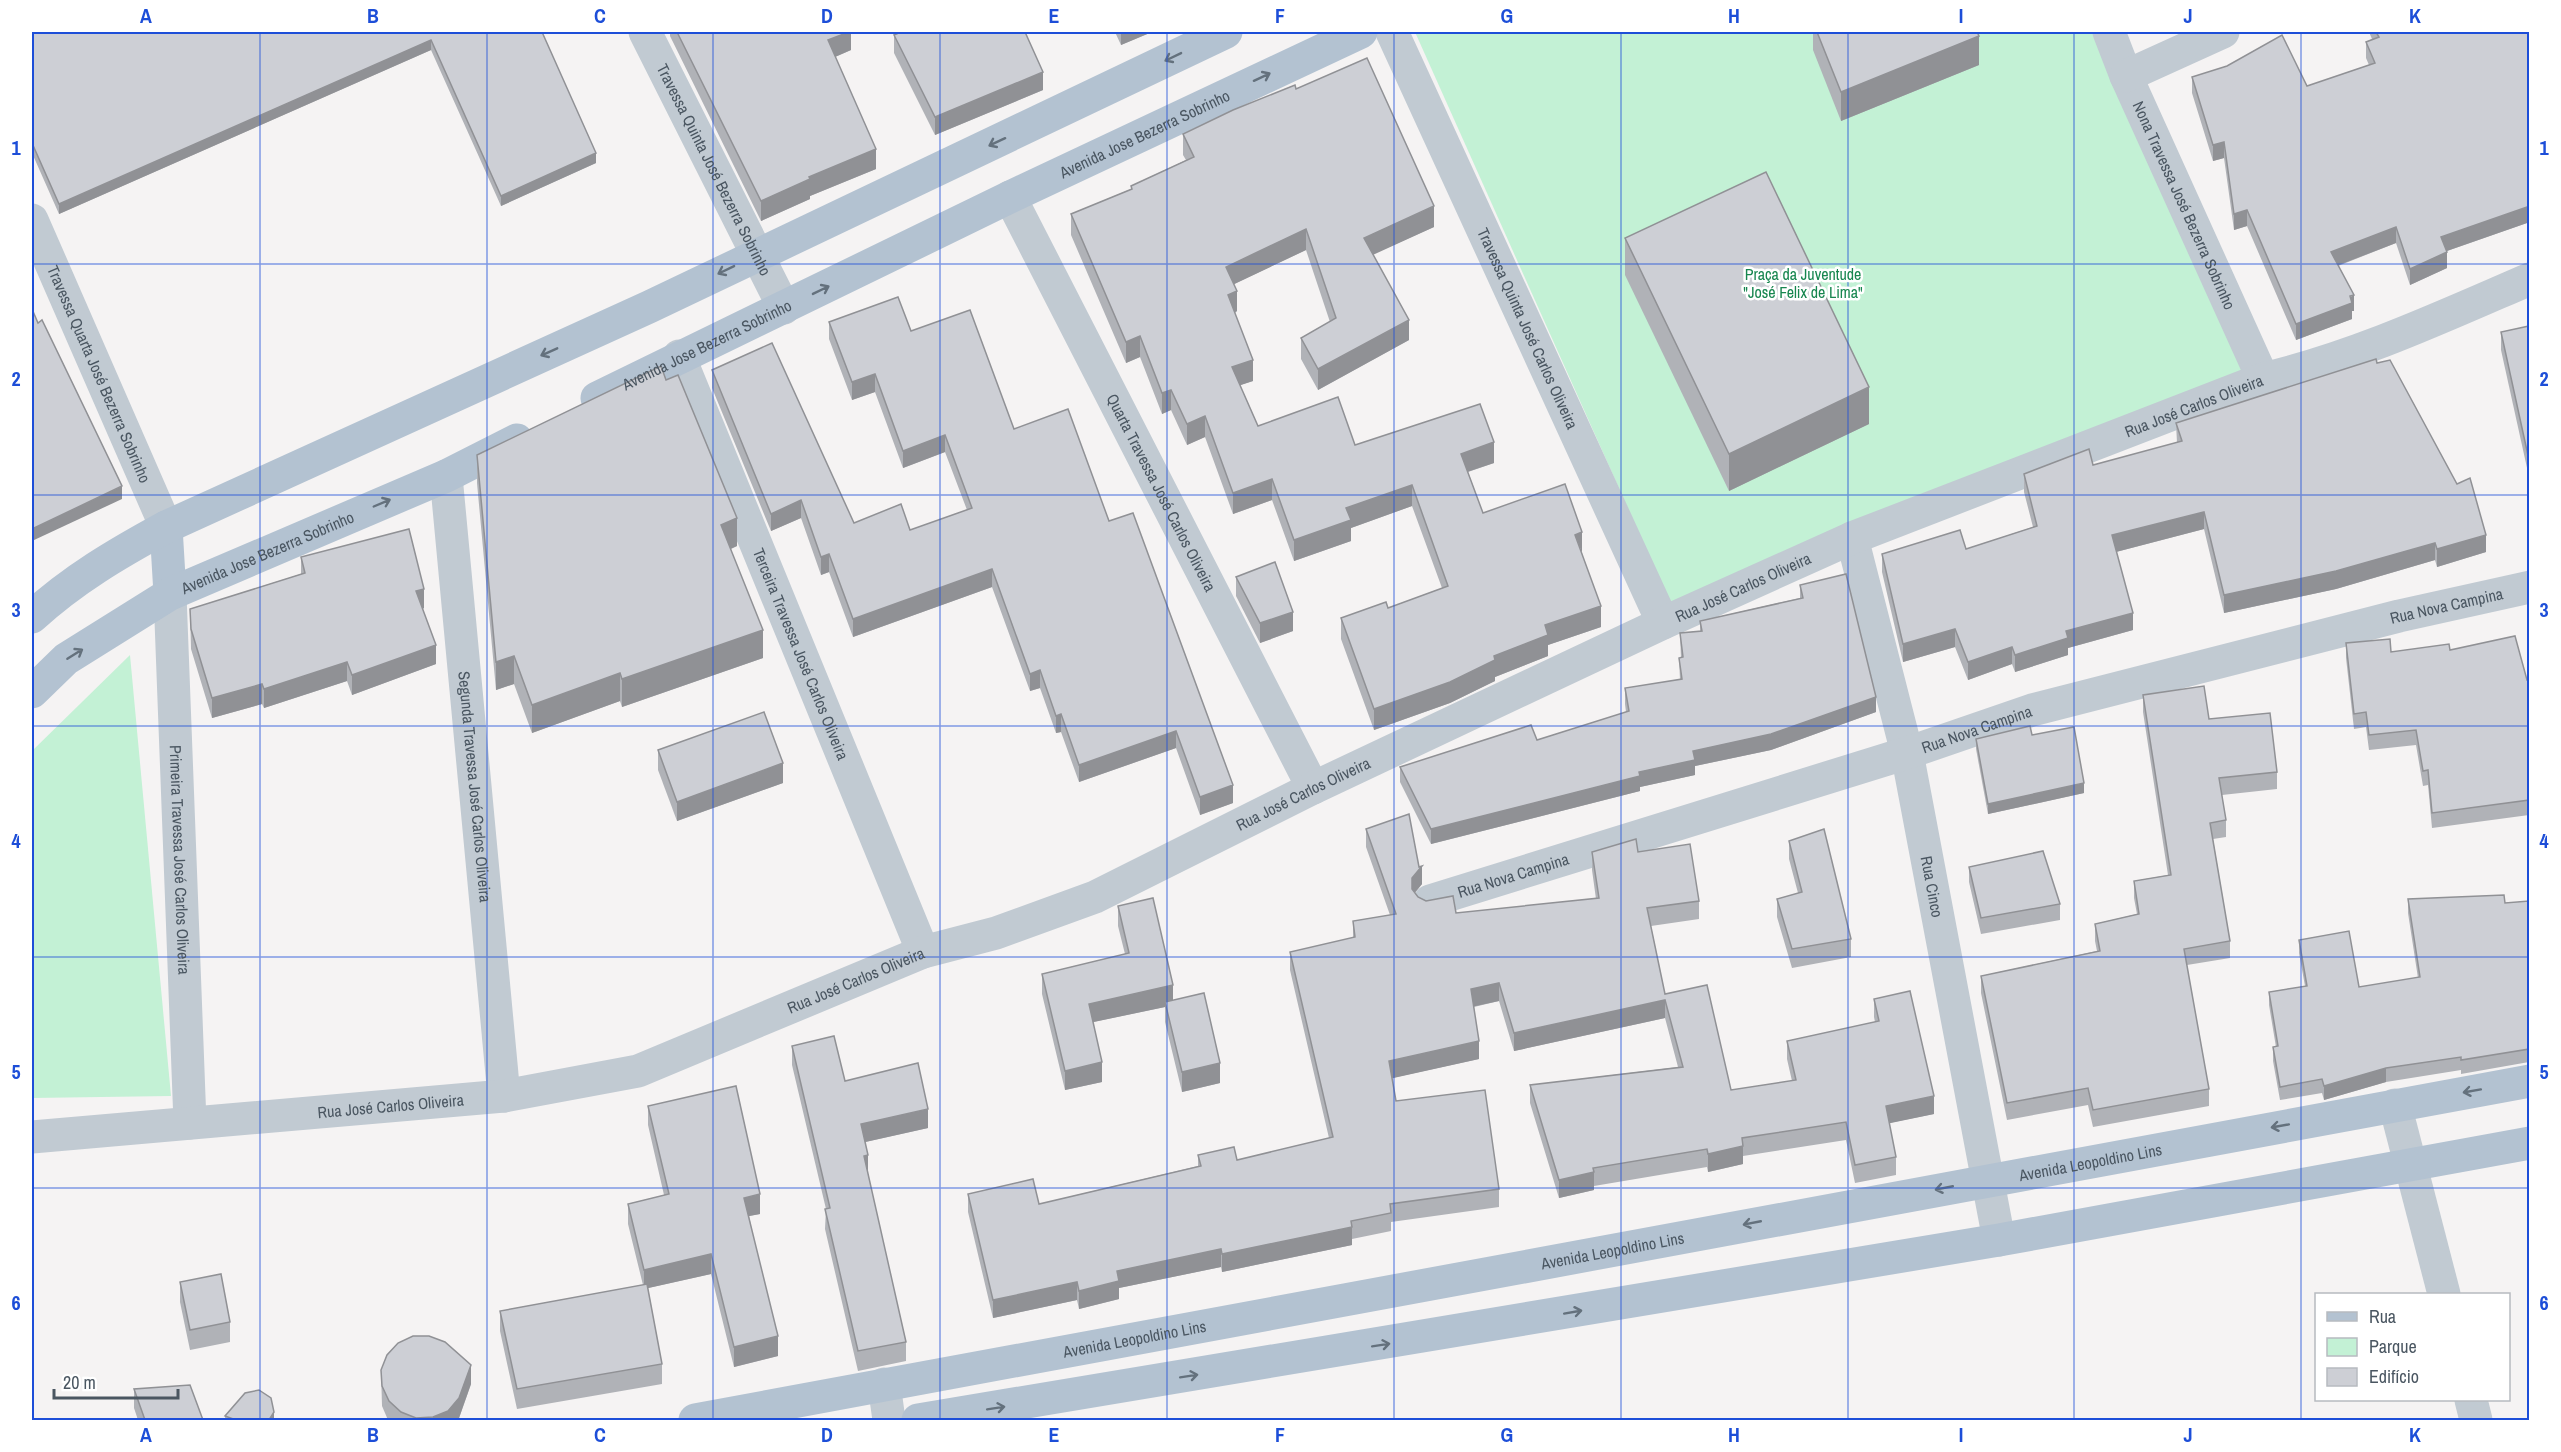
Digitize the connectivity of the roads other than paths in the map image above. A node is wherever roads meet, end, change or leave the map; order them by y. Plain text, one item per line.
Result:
1 (645, 32) edge
2 (1226, 32) edge
3 (1362, 32) edge
4 (1392, 32) edge
5 (2109, 32) edge
6 (2223, 32) edge
7 (2126, 76) junction
8 (1010, 197) junction
9 (32, 220) edge
10 (756, 255) junction
11 (2529, 279) edge
12 (784, 308) junction
13 (679, 356) junction
14 (2263, 379) junction
15 (575, 410) edge
16 (545, 425) edge
17 (446, 476) junction
18 (166, 527) junction
19 (1852, 538) junction
20 (2529, 587) edge
21 (170, 594) junction
22 (32, 617) edge
23 (1663, 623) junction
24 (32, 692) edge
25 (1907, 753) junction
26 (1313, 788) junction
27 (1430, 901) edge
28 (923, 952) junction
29 (2529, 1081) edge
30 (504, 1096) junction
31 (2396, 1105) junction
32 (190, 1123) junction
33 (32, 1137) edge
34 (2529, 1143) edge
35 (2410, 1165) junction
36 (1987, 1179) junction
37 (1999, 1240) junction
38 (2444, 1293) edge
39 (884, 1384) junction
40 (2470, 1401) edge
41 (694, 1420) edge
42 (889, 1420) edge
43 (918, 1420) edge
44 (2476, 1420) edge

1 - 10 street, Travessa Quinta José Bezerra Sobrinho
2 -> 10 main road
8 -> 3 main road, Avenida Jose Bezerra Sobrinho
4 - 23 street, Travessa Quinta José Carlos Oliveira
5 - 7 street, Nona Travessa José Bezerra Sobrinho
6 - 7 street
7 - 14 street, Nona Travessa José Bezerra Sobrinho
12 -> 8 main road, Avenida Jose Bezerra Sobrinho
8 - 26 street, Quarta Travessa José Carlos Oliveira
9 - 18 street, Travessa Quarta José Bezerra Sobrinho
10 - 12 street, Travessa Quinta José Bezerra Sobrinho
10 -> 18 main road
11 - 14 street, Rua José Carlos Oliveira
12 - 13 main road, Avenida Jose Bezerra Sobrinho
13 - 15 main road, Avenida Jose Bezerra Sobrinho
13 - 28 street, Terceira Travessa José Carlos Oliveira
14 - 19 street, Rua José Carlos Oliveira
16 - 17 main road, Avenida Jose Bezerra Sobrinho
21 -> 17 main road, Avenida Jose Bezerra Sobrinho
17 - 30 street, Segunda Travessa José Carlos Oliveira
18 - 21 main road
18 - 22 main road
19 - 23 street, Rua José Carlos Oliveira
19 - 25 street, Rua Cinco
20 - 25 street, Rua Nova Campina
24 -> 21 main road, Avenida Jose Bezerra Sobrinho
21 - 32 street, Primeira Travessa José Carlos Oliveira
23 - 26 street, Rua José Carlos Oliveira
25 - 27 street, Rua Nova Campina
25 - 36 street, Rua Cinco
26 - 28 street, Rua José Carlos Oliveira
28 - 30 street, Rua José Carlos Oliveira
29 -> 31 main road, Avenida Leopoldino Lins
30 - 32 street, Rua José Carlos Oliveira
31 - 35 street
31 -> 36 main road, Avenida Leopoldino Lins
32 - 33 street, Rua José Carlos Oliveira
34 - 35 main road
35 - 37 main road
35 - 38 street
36 - 37 street, Rua Cinco
36 -> 39 main road, Avenida Leopoldino Lins
43 -> 37 main road
39 - 41 main road, Avenida Leopoldino Lins
39 - 42 street
40 - 44 street

